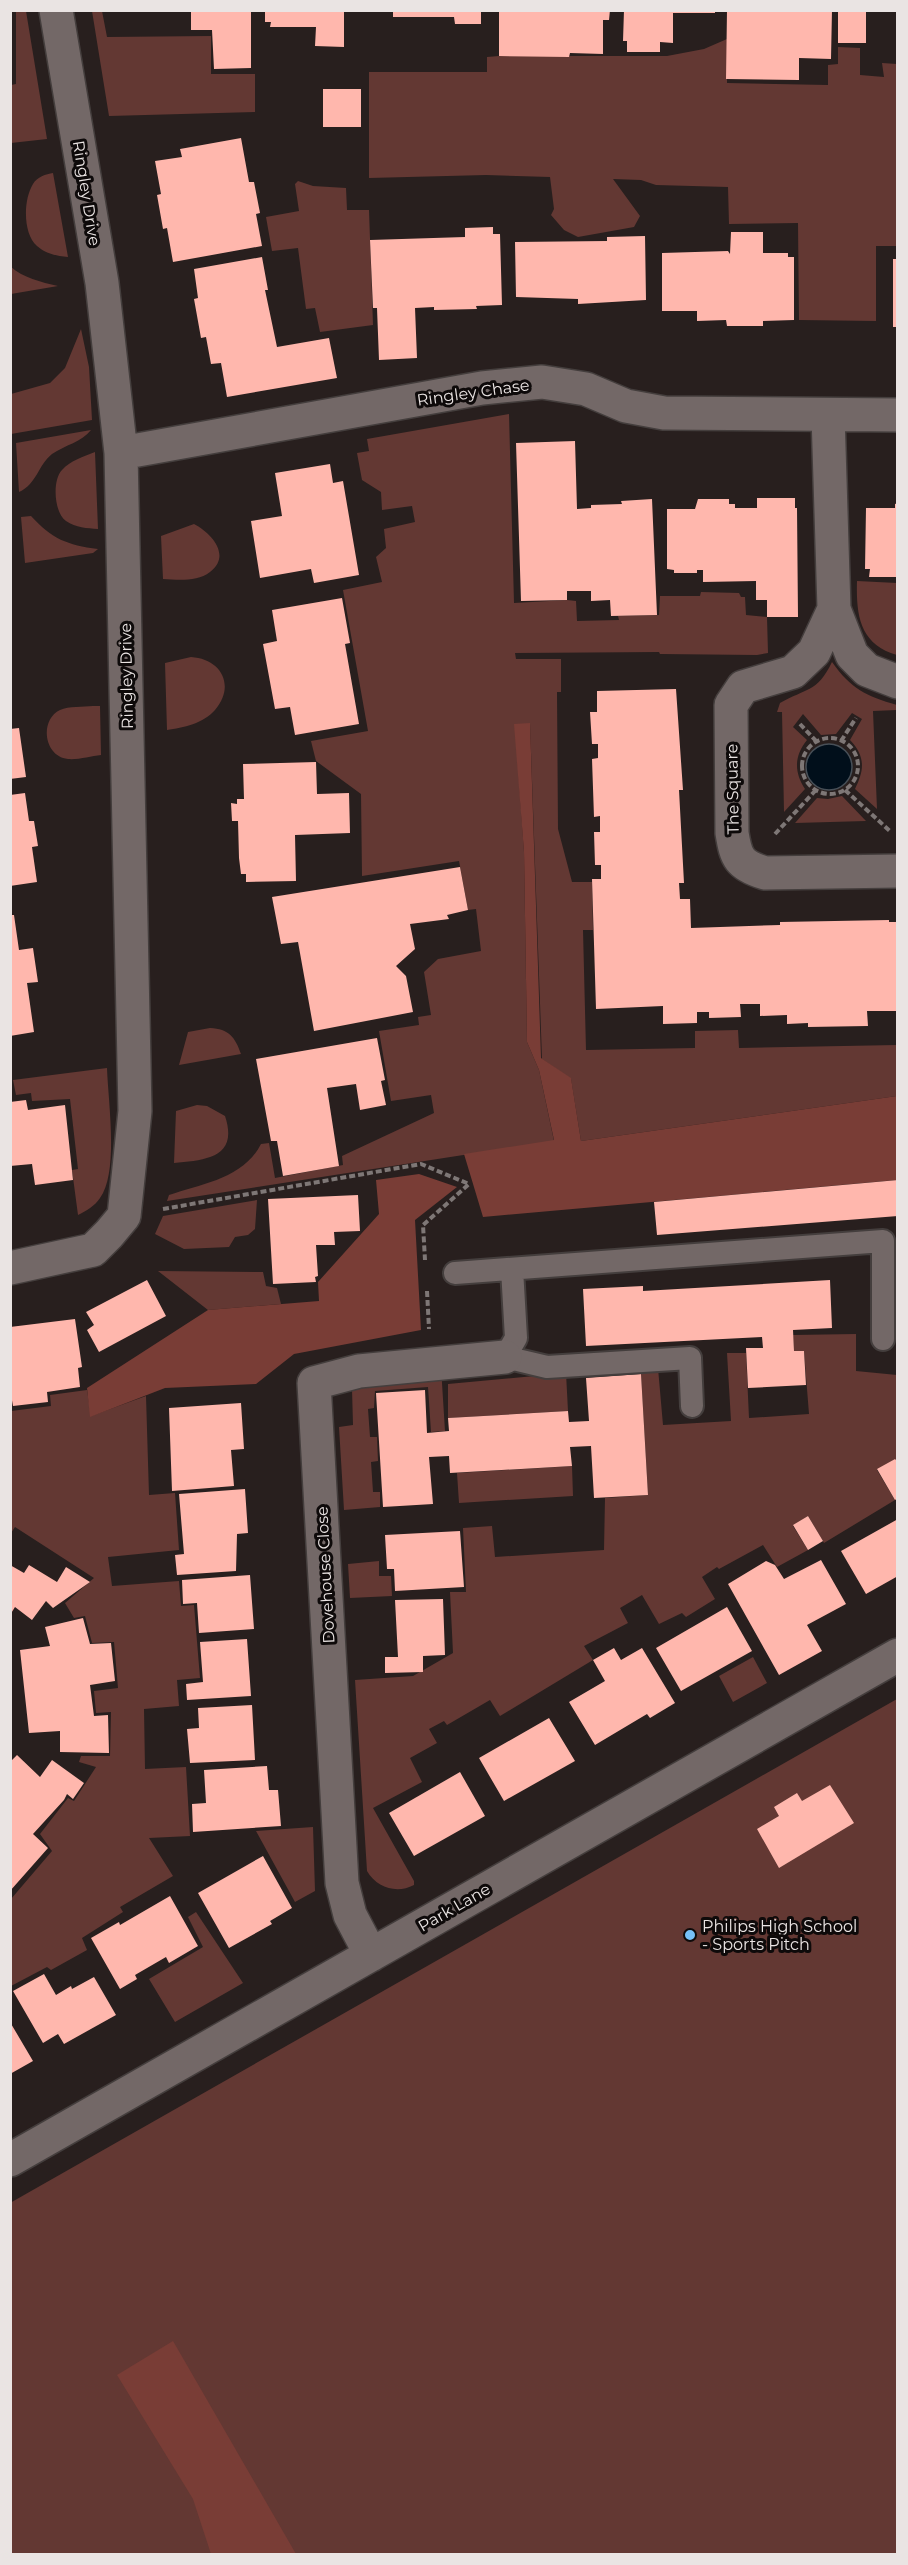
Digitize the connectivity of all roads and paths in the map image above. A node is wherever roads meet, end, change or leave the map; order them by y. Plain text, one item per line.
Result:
1 (56, 10) edge
2 (828, 415) junction
3 (897, 415) edge
4 (121, 453) junction
5 (834, 609) junction
6 (897, 682) edge
7 (856, 718) dead end
8 (800, 724) dead end
9 (842, 741) junction
10 (817, 742) junction
11 (845, 790) junction
12 (815, 791) junction
13 (897, 839) edge
14 (746, 865) junction
15 (897, 871) edge
16 (124, 1216) junction
17 (425, 1261) dead end
18 (10, 1268) edge
19 (512, 1269) junction
20 (455, 1273) dead end
21 (427, 1285) dead end
22 (429, 1333) dead end
23 (883, 1339) dead end
24 (505, 1357) junction
25 (692, 1406) dead end
26 (897, 1654) edge
27 (371, 1954) junction
28 (10, 2160) edge

1 - 4 street, Ringley Drive
2 - 3 street, Ringley Chase
2 - 4 street, Ringley Chase
2 - 5 street, The Square
4 - 16 street, Ringley Drive
5 - 6 street, The Square
5 - 14 street, The Square
7 - 9 path
8 - 10 path
9 - 10 path
9 - 11 path
10 - 12 path
11 - 12 path
11 - 13 path
12 - 14 path
14 - 15 street
16 - 17 path
16 - 18 street
19 - 20 lane
19 - 23 lane
19 - 24 lane
21 - 22 path
24 - 25 lane
24 - 27 street, Dovehouse Close
26 - 27 street, Park Lane
27 - 28 street, Park Lane

